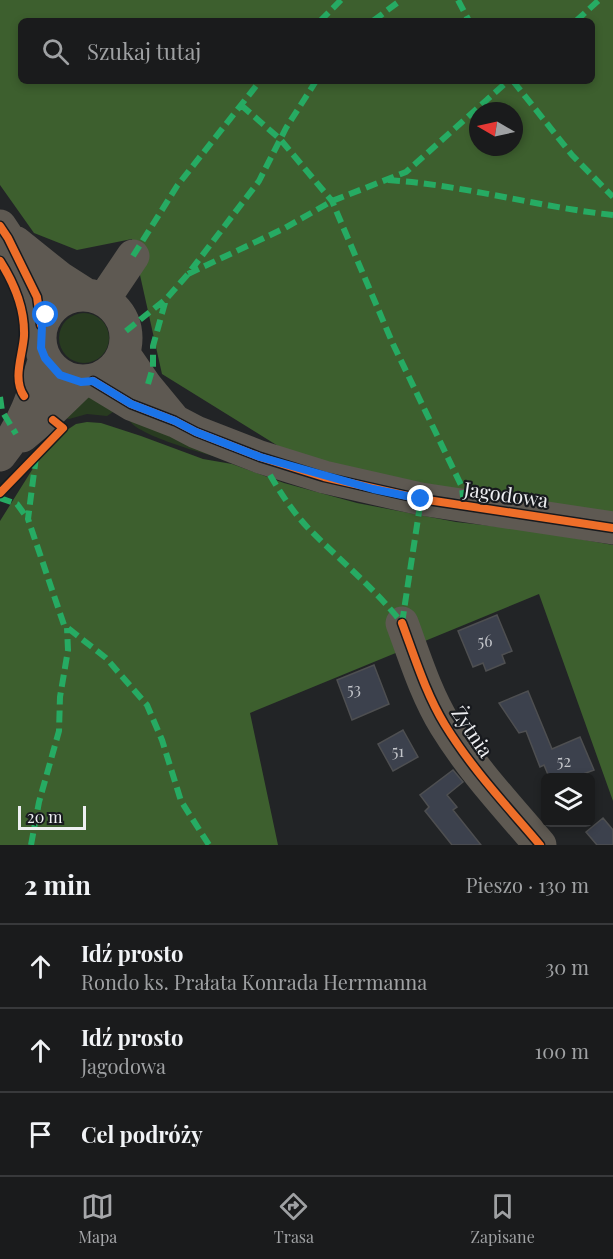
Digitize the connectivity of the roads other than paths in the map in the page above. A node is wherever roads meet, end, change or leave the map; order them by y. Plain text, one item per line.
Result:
1 (4, 232) edge
2 (134, 256) dead end
3 (94, 297) junction
4 (42, 326) junction
5 (124, 354) junction
6 (45, 358) junction
7 (87, 381) junction
8 (175, 421) junction
9 (2, 453) edge
10 (613, 528) edge
11 (402, 623) dead end
12 (540, 845) edge

1 - 3 street
1 - 4 street
2 - 3 street
3 - 4 street
3 - 5 street
4 - 6 street
5 - 7 street
5 - 8 street, Jagodowa
6 - 7 street
6 - 9 street
7 - 8 street, Jagodowa
7 - 9 street
8 - 10 street, Jagodowa
11 - 12 street, Żytnia

